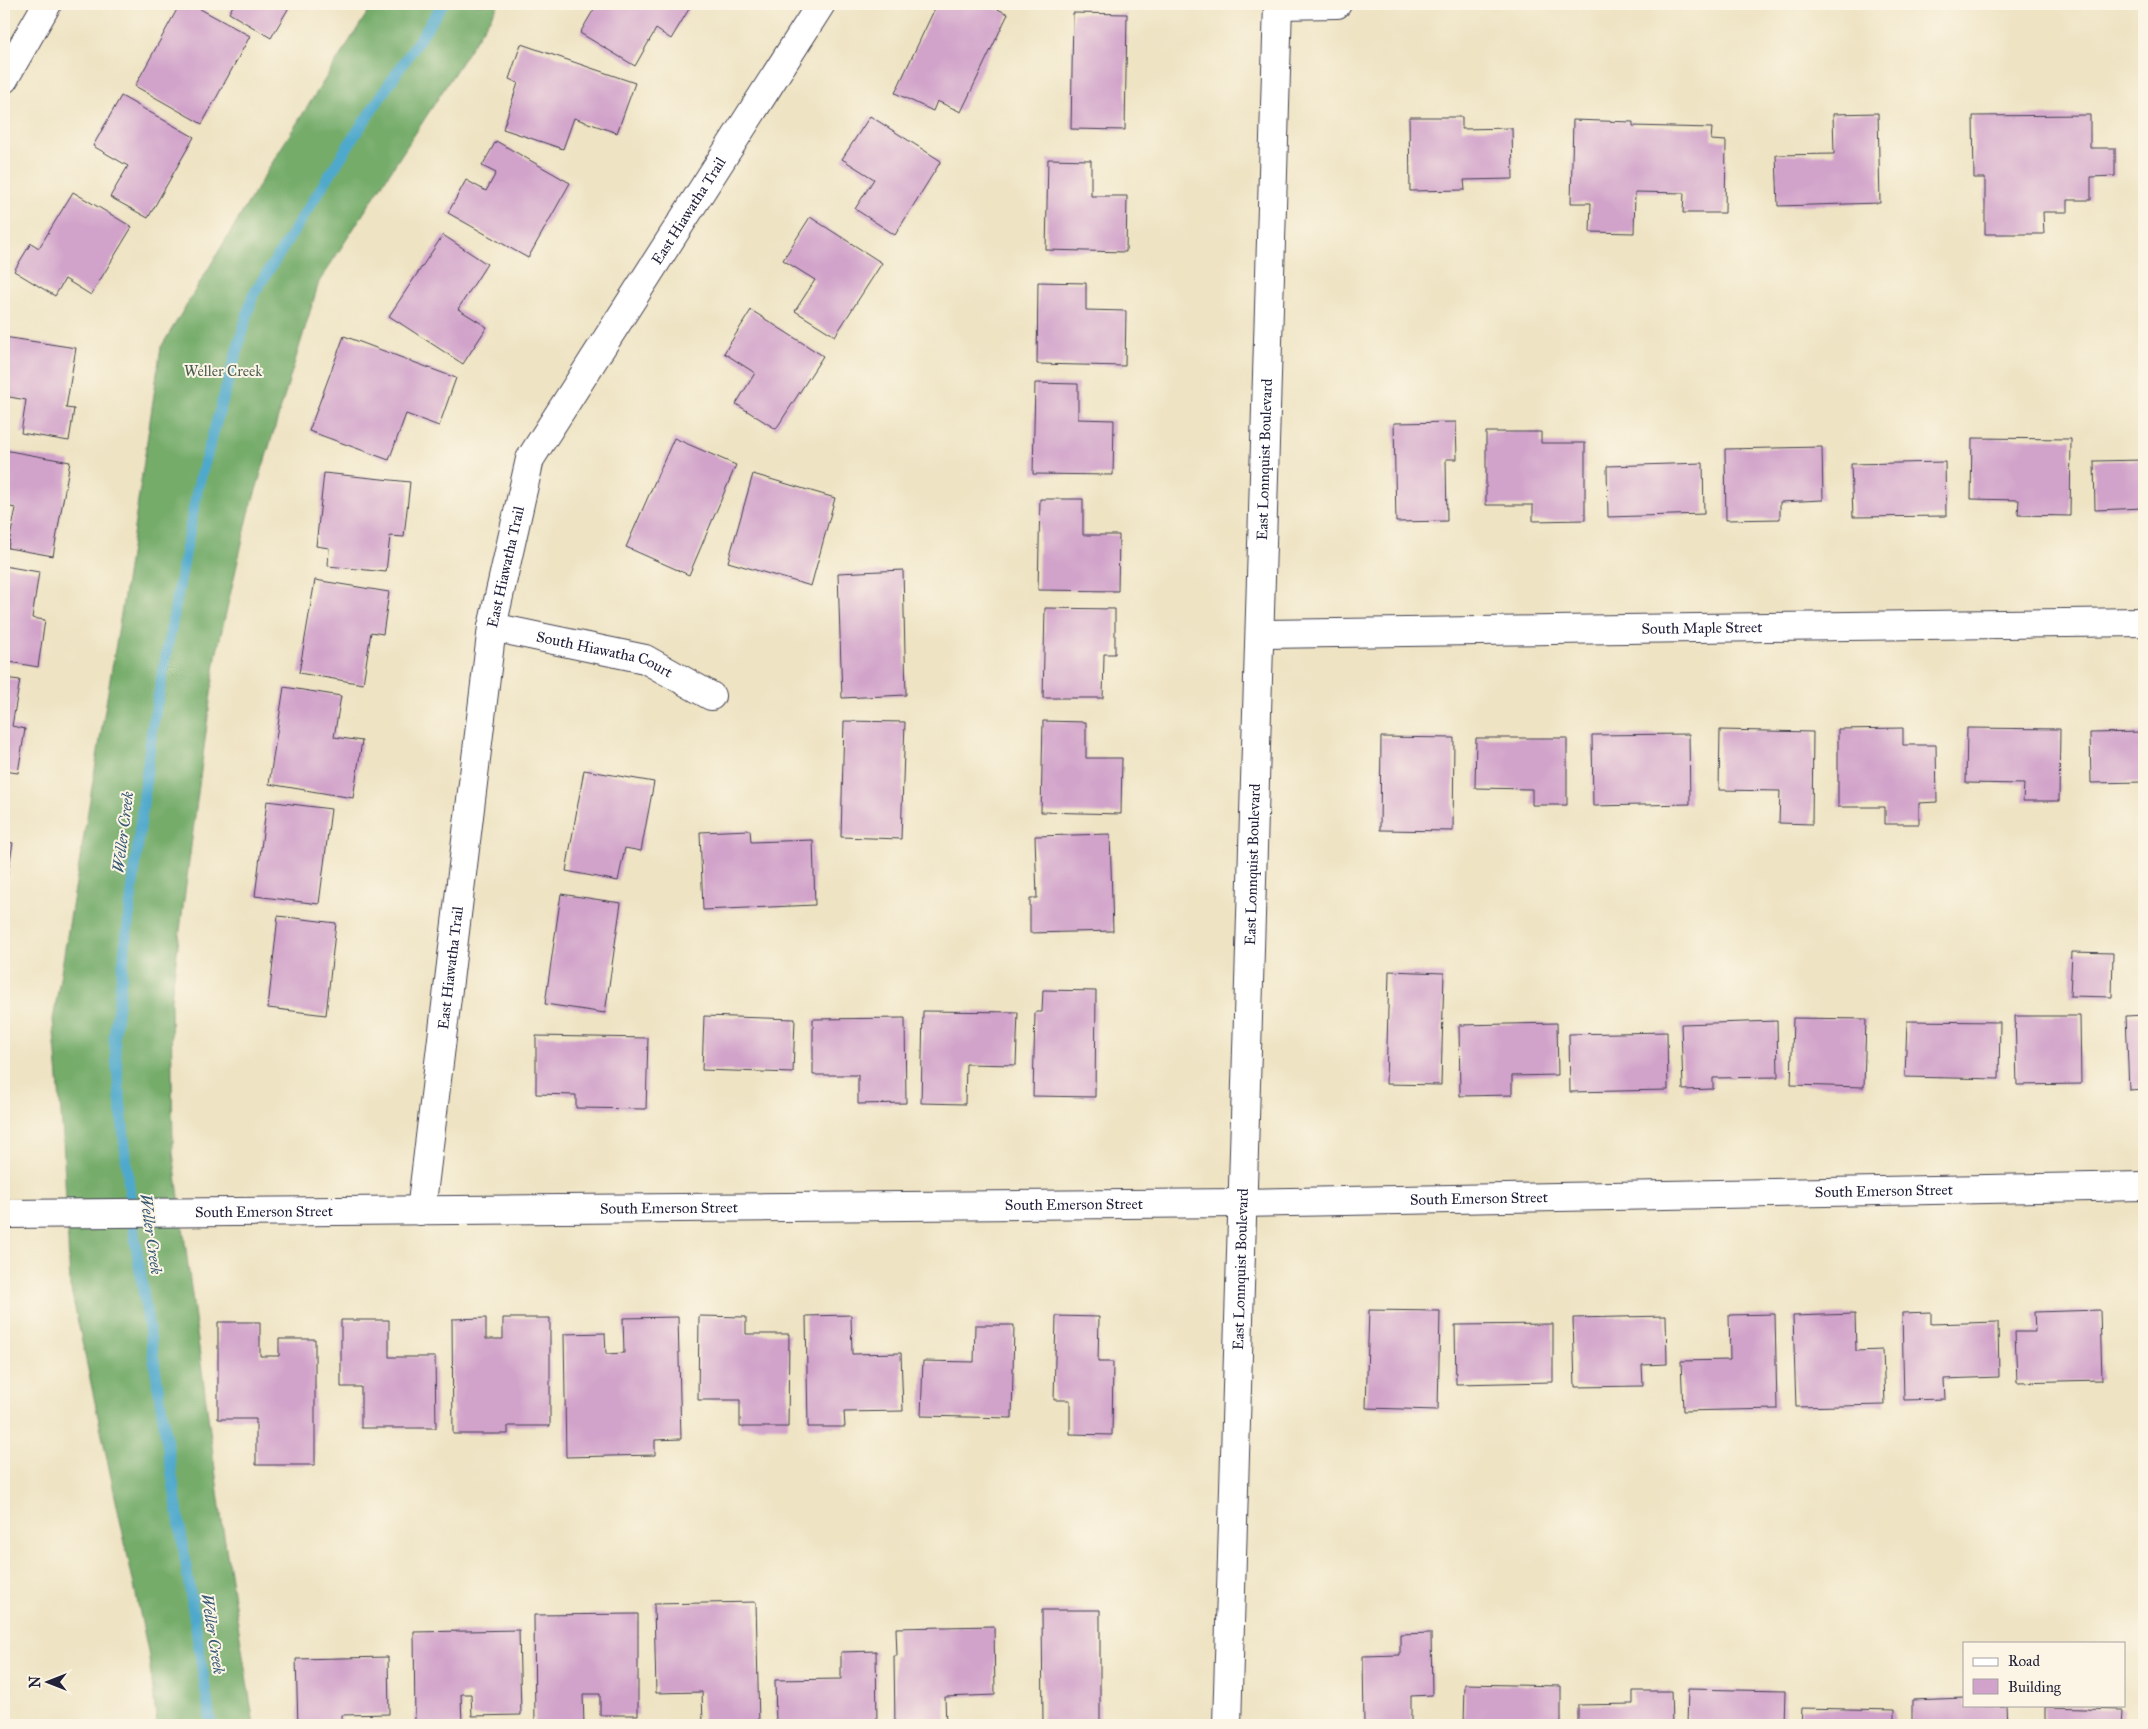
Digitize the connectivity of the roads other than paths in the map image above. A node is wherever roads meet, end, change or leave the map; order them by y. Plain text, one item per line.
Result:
1 (48, 4) edge
2 (821, 4) edge
3 (1278, 4) edge
4 (1337, 4) edge
5 (4, 80) edge
6 (2144, 622) edge
7 (492, 627) junction
8 (1261, 634) junction
9 (711, 696) dead end
10 (2144, 1186) edge
11 (1242, 1203) junction
12 (421, 1211) junction
13 (4, 1214) edge
14 (1227, 1725) edge

1 - 5 street
2 - 7 street, East Hiawatha Trail
3 - 4 street
3 - 8 street, East Lonnquist Boulevard
6 - 8 street, South Maple Street
7 - 9 street, South Hiawatha Court
7 - 12 street, East Hiawatha Trail
8 - 11 street, East Lonnquist Boulevard
10 - 11 street, South Emerson Street
11 - 12 street, South Emerson Street
11 - 14 street, East Lonnquist Boulevard
12 - 13 street, South Emerson Street

